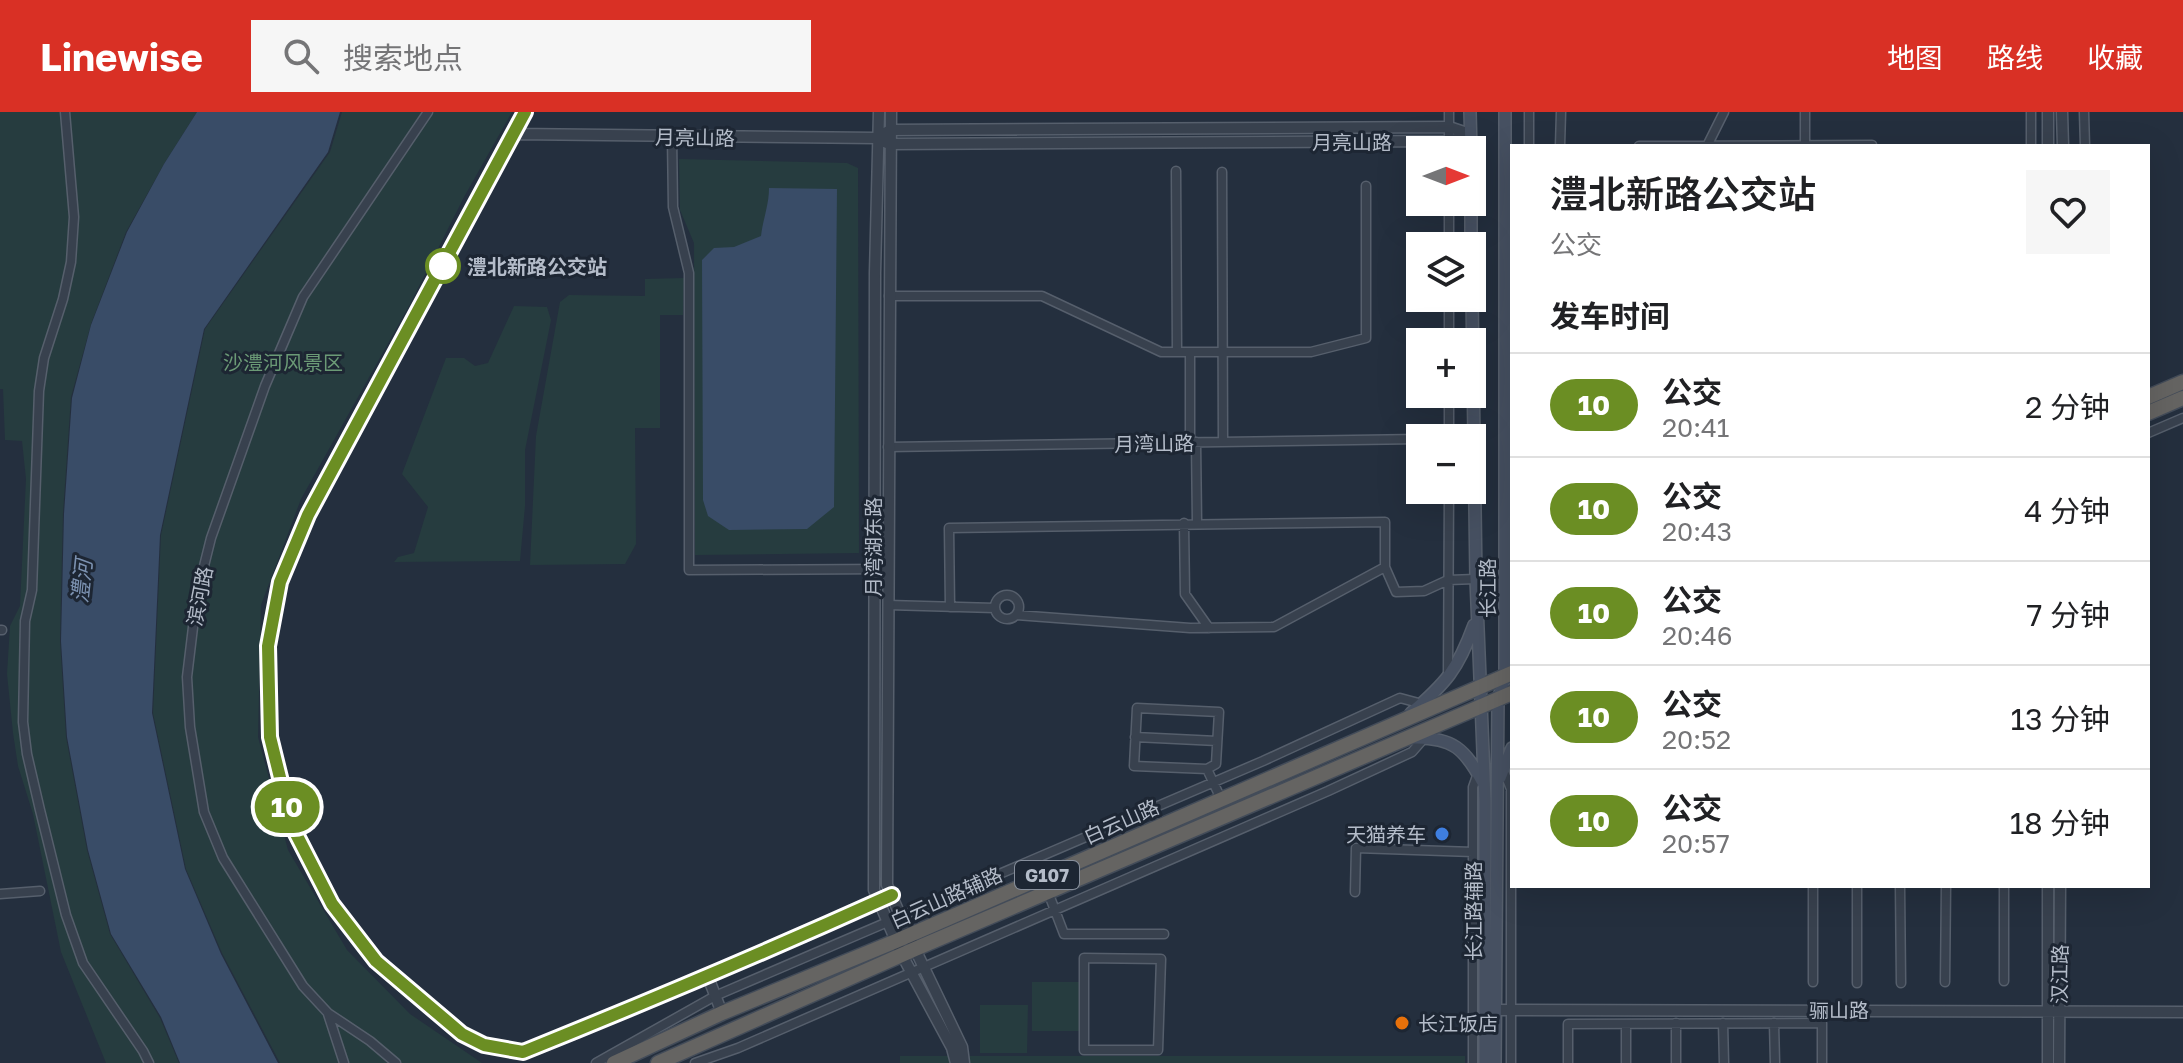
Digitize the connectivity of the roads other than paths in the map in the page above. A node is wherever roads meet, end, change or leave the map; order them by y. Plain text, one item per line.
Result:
1 (65, 112) edge
2 (428, 112) edge
3 (525, 112) edge
4 (879, 112) edge
5 (891, 112) edge
6 (1449, 112) edge
7 (1470, 112) edge
8 (1505, 112) edge
9 (1529, 112) edge
10 (1561, 112) edge
11 (1724, 112) edge
12 (1805, 112) edge
13 (2031, 112) edge
14 (2048, 112) edge
15 (2062, 112) edge
16 (2084, 112) edge
17 (1449, 127) junction
18 (890, 130) junction
19 (515, 134) junction
20 (1470, 134) junction
21 (1449, 136) edge
22 (1466, 136) edge
23 (672, 137) junction
24 (876, 138) junction
25 (889, 144) junction
26 (1529, 144) edge
27 (1560, 144) edge
28 (1708, 144) edge
29 (1805, 144) edge
30 (2031, 144) edge
31 (2048, 144) edge
32 (2063, 144) edge
33 (2085, 144) edge
34 (1406, 146) edge
35 (1176, 171) dead end
36 (1222, 172) dead end
37 (1366, 186) dead end
38 (889, 296) junction
39 (1472, 312) edge
40 (1177, 352) junction
41 (1190, 352) junction
42 (1223, 352) junction
43 (2183, 382) edge
44 (2150, 396) edge
45 (2183, 398) edge
46 (2150, 412) edge
47 (2183, 418) edge
48 (2150, 432) edge
49 (1406, 439) edge
50 (1223, 441) junction
51 (1193, 442) junction
52 (888, 447) junction
53 (1449, 504) edge
54 (1184, 523) junction
55 (1197, 523) junction
56 (1505, 563) junction
57 (1385, 567) junction
58 (873, 569) junction
59 (887, 569) junction
60 (1510, 572) edge
61 (1476, 579) junction
62 (1448, 580) junction
63 (1509, 600) edge
64 (888, 605) junction
65 (950, 607) junction
66 (995, 608) junction
67 (1016, 615) junction
68 (1478, 617) junction
69 (1209, 628) junction
70 (1508, 675) edge
71 (1448, 680) junction
72 (1480, 688) junction
73 (1510, 694) edge
74 (1498, 700) junction
75 (1428, 705) junction
76 (1481, 705) junction
77 (1436, 725) junction
78 (1135, 737) junction
79 (1424, 738) junction
80 (1408, 739) junction
81 (1217, 741) junction
82 (1510, 751) edge
83 (1501, 766) junction
84 (1481, 767) junction
85 (1207, 769) junction
86 (1213, 782) junction
87 (1491, 786) junction
88 (1510, 787) edge
89 (1221, 799) junction
90 (1473, 852) junction
91 (1511, 888) edge
92 (1813, 888) edge
93 (1857, 888) edge
94 (1900, 888) edge
95 (1946, 888) edge
96 (2004, 888) edge
97 (2048, 888) edge
98 (2060, 888) edge
99 (40, 891) dead end
100 (1048, 892) junction
101 (1355, 892) dead end
102 (0, 894) edge
103 (892, 895) junction
104 (879, 901) junction
105 (1055, 911) junction
106 (901, 917) junction
107 (888, 923) junction
108 (1164, 934) dead end
109 (905, 945) junction
110 (923, 968) junction
111 (912, 974) junction
112 (708, 977) junction
113 (2004, 981) dead end
114 (1813, 982) dead end
115 (1945, 982) dead end
116 (1857, 983) dead end
117 (1901, 983) dead end
118 (715, 996) junction
119 (1511, 1009) junction
120 (1495, 1010) junction
121 (2053, 1011) junction
122 (2183, 1012) edge
123 (328, 1013) junction
124 (722, 1013) junction
125 (1676, 1023) junction
126 (1723, 1023) junction
127 (1774, 1023) junction
128 (1626, 1024) junction
129 (1127, 1050) junction
130 (149, 1063) edge
131 (344, 1063) edge
132 (396, 1063) edge
133 (596, 1063) edge
134 (614, 1063) edge
135 (658, 1063) edge
136 (695, 1063) edge
137 (956, 1063) edge
138 (964, 1063) edge
139 (1127, 1063) edge
140 (1473, 1063) edge
141 (1485, 1063) edge
142 (1495, 1063) edge
143 (1511, 1063) edge
144 (1568, 1063) edge
145 (1626, 1063) edge
146 (1676, 1063) edge
147 (1724, 1063) edge
148 (1775, 1063) edge
149 (1822, 1063) edge
150 (2048, 1063) edge
151 (2059, 1063) edge

1 - 130 street
2 - 123 street, 滨河路
3 - 19 street
4 - 24 street, 月湾湖东路
5 - 18 street, 月湾湖东路
6 - 17 street
7 - 20 main road
8 - 56 main road, 长江路
9 - 26 street
10 - 27 street
11 - 28 street
12 - 29 street
13 - 30 street
14 - 31 street
15 - 32 street
16 - 33 street
17 - 18 street, 月亮山路
17 - 20 street, 月亮山路
17 - 21 street
18 - 24 street, 月亮山路
18 - 25 street, 月湾湖东路
19 - 23 street, 月亮山路
19 - 112 street
20 - 22 street, 月亮山路
23 - 24 street, 月亮山路
23 - 58 street
24 - 25 street, 月亮山路
24 - 58 street, 月湾湖东路
25 - 34 street, 月亮山路
25 - 38 street, 月湾湖东路
35 - 40 street
36 - 42 street
37 - 42 street
38 - 40 street
38 - 52 street, 月湾湖东路
39 - 61 main road, 长江路
40 - 41 street
41 - 42 street
41 - 51 street
42 - 50 street
43 - 44 highway
45 - 46 highway
47 - 48 street
49 - 50 street, 月湾山路
50 - 51 street, 月湾山路
51 - 52 street, 月湾山路
51 - 55 street
52 - 59 street, 月湾湖东路
53 - 62 street
54 - 55 street
54 - 65 street
54 - 69 street
55 - 57 street
56 - 60 main road
56 - 63 main road, 长江路
57 - 62 street
57 - 69 street
58 - 59 street
58 - 104 street, 月湾湖东路
59 - 64 street, 月湾湖东路
61 - 62 street
61 - 68 main road, 长江路
62 - 71 street
63 - 70 main road, 长江路
64 - 65 street
64 - 103 street, 月湾湖东路
65 - 66 street
66 - 67 street
66 - 67 street
67 - 69 street
68 - 71 main road
68 - 72 main road, 长江路
70 - 72 highway, 白云山路 / G107
70 - 74 main road, 长江路
71 - 75 main road
72 - 74 main road
72 - 75 highway, 白云山路 / G107
72 - 76 main road, 长江路
73 - 74 highway, 白云山路 / G107
74 - 76 highway, 白云山路 / G107
74 - 83 main road, 长江路
75 - 86 street, 白云山路辅路
75 - 89 highway, 白云山路 / G107
76 - 77 highway, 白云山路 / G107
76 - 84 main road, 长江路
77 - 79 street
77 - 80 highway, 白云山路 / G107
78 - 81 street
78 - 81 street
78 - 85 street
79 - 80 main road
79 - 84 main road
79 - 105 street
80 - 100 highway, 白云山路 / G107
81 - 85 street
82 - 83 main road
83 - 87 main road
83 - 88 street, 长江路辅路
84 - 87 main road
84 - 90 street, 长江路辅路
85 - 86 street
86 - 89 street
86 - 106 street, 白云山路辅路
87 - 120 main road
87 - 141 main road
89 - 109 highway, 白云山路 / G107
90 - 101 street
90 - 140 street, 长江路辅路
91 - 119 street, 长江路辅路
92 - 114 street
93 - 116 street
94 - 117 street
95 - 115 street
96 - 113 street
97 - 121 street, 汉江路
98 - 121 street, 汉江路
99 - 102 street
100 - 105 street
100 - 109 highway, 白云山路 / G107
103 - 104 street
103 - 106 street, 月湾湖东路
104 - 107 street, 月湾湖东路
104 - 112 street
105 - 108 street
105 - 110 street
106 - 107 street, 白云山路辅路
106 - 109 street, 月湾湖东路
107 - 109 street, 月湾湖东路
107 - 118 street, 白云山路辅路
109 - 110 street, 月湾湖东路
109 - 111 street, 月湾湖东路
109 - 124 highway, 白云山路 / G107
109 - 135 highway, 白云山路 / G107
110 - 111 street
110 - 138 street, 月湾湖东路
111 - 136 street
111 - 137 street, 月湾湖东路
112 - 118 street
118 - 124 street
118 - 133 street, 白云山路辅路
119 - 120 street, 骊山路
119 - 121 street, 骊山路
119 - 143 street, 长江路辅路
120 - 142 main road
121 - 122 street, 骊山路
121 - 150 street, 汉江路
121 - 151 street, 汉江路
123 - 131 street
123 - 132 street, 滨河路
124 - 134 highway, 白云山路 / G107
125 - 126 street
125 - 128 street
125 - 146 street
126 - 127 street
126 - 147 street
127 - 148 street
127 - 149 street
128 - 144 street
128 - 145 street
129 - 129 street
129 - 139 street

